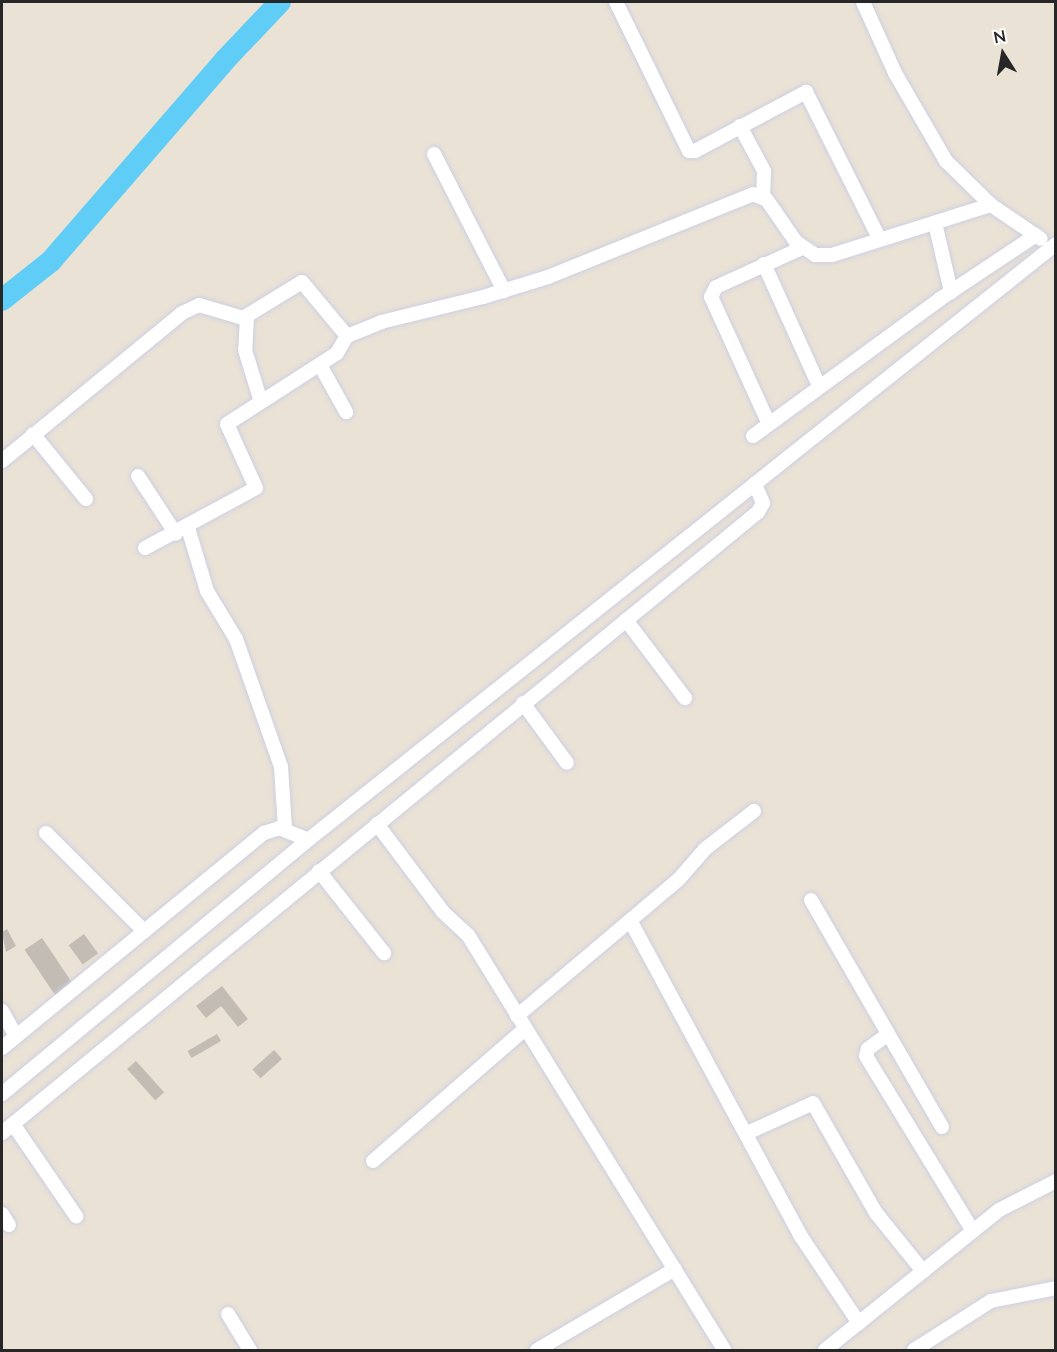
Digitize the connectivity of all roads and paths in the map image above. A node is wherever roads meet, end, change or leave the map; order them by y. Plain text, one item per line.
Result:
1 (616, 2) edge
2 (863, 2) edge
3 (740, 126) junction
4 (434, 154) dead end
5 (763, 196) junction
6 (991, 205) junction
7 (935, 223) junction
8 (1036, 235) junction
9 (880, 240) junction
10 (1054, 246) edge
11 (802, 248) junction
12 (764, 264) junction
13 (504, 291) junction
14 (951, 292) junction
15 (247, 317) junction
16 (347, 336) junction
17 (320, 364) junction
18 (819, 386) junction
19 (261, 402) junction
20 (346, 412) dead end
21 (769, 424) junction
22 (33, 434) junction
23 (753, 436) dead end
24 (2, 461) edge
25 (138, 476) dead end
26 (755, 484) junction
27 (86, 499) dead end
28 (182, 531) junction
29 (145, 548) dead end
30 (626, 620) junction
31 (685, 698) dead end
32 (523, 703) junction
33 (567, 762) dead end
34 (754, 811) dead end
35 (377, 824) junction
36 (285, 829) junction
37 (46, 833) dead end
38 (308, 840) junction
39 (320, 871) junction
40 (811, 900) dead end
41 (631, 922) junction
42 (144, 931) junction
43 (384, 952) dead end
44 (2, 1011) edge
45 (521, 1022) junction
46 (887, 1035) junction
47 (16, 1036) junction
48 (2, 1048) edge
49 (2, 1094) edge
50 (14, 1124) junction
51 (942, 1128) dead end
52 (2, 1133) edge
53 (747, 1133) junction
54 (373, 1161) dead end
55 (1056, 1181) edge
56 (76, 1216) dead end
57 (973, 1231) junction
58 (674, 1269) junction
59 (923, 1271) junction
60 (1056, 1288) edge
61 (228, 1314) dead end
62 (859, 1323) junction
63 (250, 1350) edge
64 (537, 1350) edge
65 (724, 1350) edge
66 (825, 1350) edge
67 (914, 1350) edge

1 - 3 street
2 - 6 street
3 - 5 street
3 - 9 street
4 - 13 street
5 - 11 street
5 - 13 street
6 - 7 street
6 - 8 street
7 - 9 street
7 - 14 street
8 - 10 street
8 - 14 street
9 - 11 street
10 - 26 street
11 - 12 street
12 - 18 street
12 - 21 street
13 - 16 street
14 - 18 street
15 - 16 street
15 - 19 street
15 - 22 street
16 - 17 street
17 - 19 street
17 - 20 street
18 - 21 street
19 - 28 street
21 - 23 street
22 - 24 street
22 - 27 street
25 - 28 street
26 - 30 street
26 - 38 street
28 - 29 street
28 - 36 street
30 - 31 street
30 - 32 street
32 - 33 street
32 - 35 street
34 - 41 street
35 - 39 street
35 - 45 street
36 - 38 street
36 - 42 street
37 - 42 street
38 - 49 street
39 - 43 street
39 - 50 street
40 - 46 street
41 - 45 street
41 - 53 street
42 - 47 street
44 - 47 street
45 - 54 street
45 - 58 street
46 - 51 street
46 - 57 street
47 - 48 street
50 - 52 street
50 - 56 street
53 - 59 street
53 - 62 street
55 - 57 street
57 - 59 street
58 - 64 street
58 - 65 street
59 - 62 street
60 - 67 street
61 - 63 street
62 - 66 street

